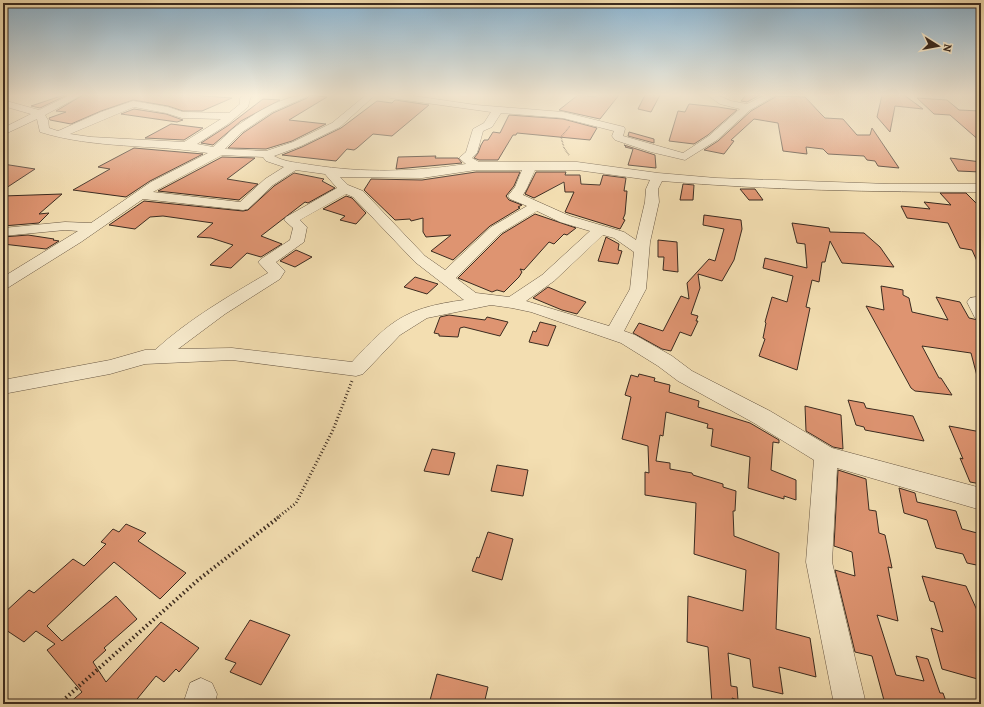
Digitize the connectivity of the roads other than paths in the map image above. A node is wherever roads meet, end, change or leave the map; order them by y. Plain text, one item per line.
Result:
1 (44, 128) edge
2 (74, 128) edge
3 (214, 128) edge
4 (241, 128) edge
5 (330, 128) edge
6 (481, 128) edge
7 (616, 128) edge
8 (724, 128) edge
9 (60, 134) junction
10 (186, 146) junction
11 (217, 151) junction
12 (267, 154) junction
13 (294, 166) junction
14 (476, 166) junction
15 (530, 166) junction
16 (330, 173) junction
17 (658, 177) junction
18 (963, 187) junction
19 (981, 188) edge
20 (345, 189) junction
21 (981, 193) edge
22 (143, 195) junction
23 (981, 203) edge
24 (538, 206) junction
25 (94, 227) junction
26 (600, 230) junction
27 (3, 232) edge
28 (642, 250) junction
29 (445, 279) junction
30 (3, 284) edge
31 (490, 301) junction
32 (981, 302) edge
33 (512, 303) junction
34 (981, 314) edge
35 (614, 334) junction
36 (159, 357) junction
37 (3, 387) edge
38 (826, 456) junction
39 (981, 499) edge
40 (850, 704) edge

1 - 9 street
2 - 9 street
3 - 10 street
4 - 11 street
5 - 12 street
6 - 14 street
7 - 8 street
9 - 10 street
10 - 11 street
11 - 12 street
11 - 22 street
12 - 13 street
13 - 16 street
13 - 22 street
14 - 15 street
14 - 16 street
15 - 17 street
15 - 24 street
16 - 20 street
17 - 18 street
17 - 28 street
18 - 19 street
18 - 21 street
18 - 23 street
20 - 29 street
20 - 36 street
22 - 25 street
24 - 26 street
24 - 29 street
25 - 27 street
25 - 30 street
26 - 28 street
26 - 33 street
28 - 35 street
29 - 31 street
31 - 33 street
31 - 36 street
32 - 34 street
33 - 35 street
35 - 38 street
36 - 37 street
38 - 39 street
38 - 40 street

